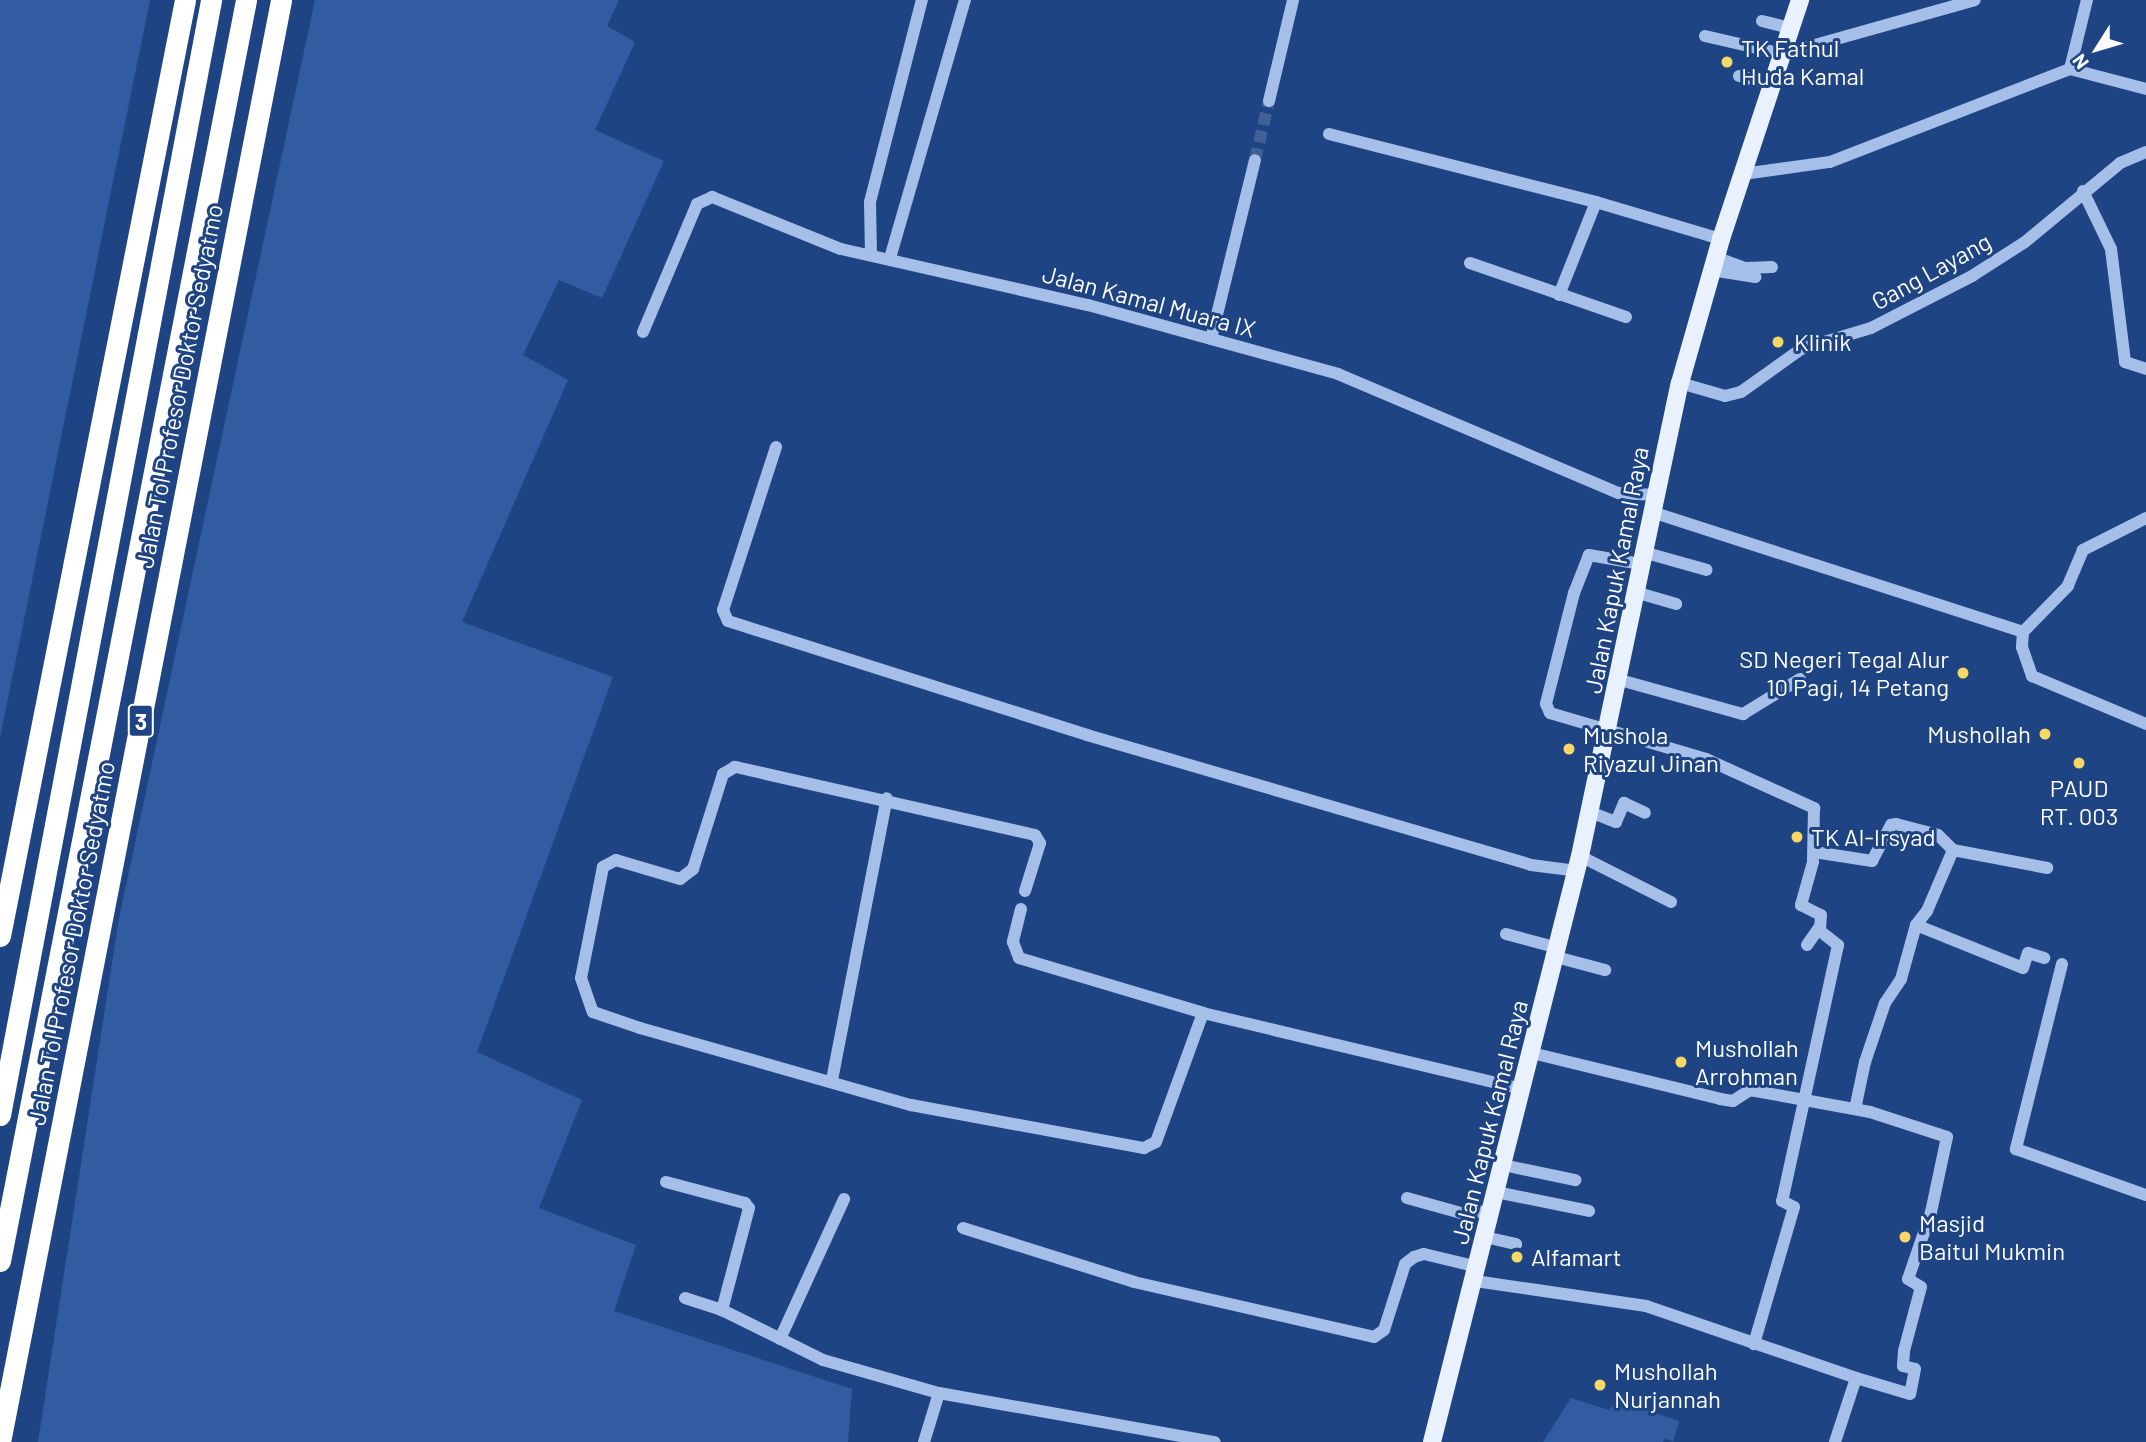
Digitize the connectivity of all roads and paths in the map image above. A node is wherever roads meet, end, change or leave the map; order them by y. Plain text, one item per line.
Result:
1 (185, 0) edge
2 (211, 0) edge
3 (246, 0) edge
4 (281, 0) edge
5 (922, 0) edge
6 (965, 0) edge
7 (1293, 0) edge
8 (1800, 0) edge
9 (1975, 0) edge
10 (2087, 0) edge
11 (1762, 21) dead end
12 (1791, 28) junction
13 (1705, 36) dead end
14 (1783, 54) junction
15 (2070, 69) junction
16 (1739, 76) dead end
17 (1773, 84) junction
18 (2146, 89) edge
19 (1269, 102) tunnel mouth
20 (1329, 134) dead end
21 (2146, 152) edge
22 (1255, 160) tunnel mouth
23 (1743, 174) junction
24 (2083, 191) junction
25 (1596, 202) junction
26 (1721, 239) junction
27 (871, 255) junction
28 (890, 258) junction
29 (1470, 263) dead end
30 (1713, 263) junction
31 (1772, 267) dead end
32 (1755, 277) dead end
33 (1559, 295) junction
34 (1626, 317) dead end
35 (643, 332) dead end
36 (1211, 339) junction
37 (2146, 369) edge
38 (1680, 383) junction
39 (776, 447) dead end
40 (1654, 504) junction
41 (2146, 518) edge
42 (1642, 558) junction
43 (1707, 570) dead end
44 (1635, 592) junction
45 (1676, 604) dead end
46 (2024, 632) junction
47 (1800, 679) dead end
48 (1620, 680) junction
49 (2146, 724) edge
50 (1609, 730) junction
51 (887, 799) junction
52 (1590, 813) junction
53 (1645, 813) dead end
54 (1953, 850) junction
55 (1814, 852) junction
56 (1578, 864) junction
57 (2048, 868) dead end
58 (1025, 891) dead end
59 (1671, 902) dead end
60 (1021, 909) dead end
61 (1916, 925) junction
62 (1819, 928) junction
63 (1506, 934) dead end
64 (0, 936) edge
65 (1807, 945) dead end
66 (1557, 953) junction
67 (2044, 958) dead end
68 (2062, 964) dead end
69 (1605, 970) dead end
70 (1203, 1013) junction
71 (1532, 1053) junction
72 (832, 1080) junction
73 (1523, 1089) junction
74 (1804, 1099) junction
75 (1855, 1109) junction
76 (0, 1115) edge
77 (1503, 1165) junction
78 (1575, 1181) dead end
79 (666, 1182) dead end
80 (1496, 1192) junction
81 (2146, 1195) edge
82 (1408, 1198) dead end
83 (844, 1199) dead end
84 (1492, 1211) junction
85 (1588, 1211) dead end
86 (963, 1228) dead end
87 (1485, 1237) junction
88 (1516, 1244) dead end
89 (0, 1261) edge
90 (1477, 1274) junction
91 (685, 1298) dead end
92 (722, 1310) junction
93 (780, 1339) junction
94 (1754, 1344) junction
95 (1856, 1378) junction
96 (939, 1393) junction
97 (0, 1442) edge
98 (924, 1442) edge
99 (1215, 1442) edge
100 (1432, 1442) edge
101 (1835, 1442) edge

1 - 64 highway
2 - 76 highway, Jalan Tol Profesor Doktor Sedyatmo
3 - 89 highway, Jalan Tol Profesor Doktor Sedyatmo / 3
4 - 97 highway, Jalan Tol Profesor Doktor Sedyatmo / 3
5 - 27 street
6 - 28 street
7 - 19 street
8 - 12 main road, Jalan Kapuk Kamal Raya
9 - 14 street
10 - 15 street
11 - 12 street
12 - 14 main road, Jalan Kapuk Kamal Raya
13 - 14 street
14 - 17 main road, Jalan Kapuk Kamal Raya
15 - 18 street
15 - 23 street
16 - 17 street
17 - 23 main road, Jalan Kapuk Kamal Raya
20 - 25 street
21 - 24 street, Gang Layang
22 - 36 street
23 - 26 main road, Jalan Kapuk Kamal Raya
24 - 37 street
24 - 38 street, Gang Layang
25 - 26 street
25 - 33 street
26 - 30 main road, Jalan Kapuk Kamal Raya
27 - 28 street, Jalan Kamal Muara IX
27 - 35 street, Jalan Kamal Muara IX
28 - 36 street, Jalan Kamal Muara IX
29 - 33 street
30 - 31 street
30 - 32 street
30 - 38 main road, Jalan Kapuk Kamal Raya
33 - 34 street
36 - 40 street, Jalan Kamal Muara IX
38 - 40 main road, Jalan Kapuk Kamal Raya
39 - 56 street
40 - 42 main road, Jalan Kapuk Kamal Raya
40 - 46 street, Jalan Kamal Muara IX
41 - 46 street
42 - 43 street
42 - 44 main road, Jalan Kapuk Kamal Raya
42 - 50 street
44 - 45 street
44 - 48 main road, Jalan Kapuk Kamal Raya
46 - 49 street
47 - 48 street
48 - 50 main road, Jalan Kapuk Kamal Raya
50 - 52 main road, Jalan Kapuk Kamal Raya
50 - 55 street
51 - 58 street
51 - 72 street
51 - 72 street
52 - 53 street
52 - 56 main road, Jalan Kapuk Kamal Raya
54 - 55 street
54 - 57 street
54 - 61 street
55 - 62 street
56 - 59 street
56 - 66 main road, Jalan Kapuk Kamal Raya
60 - 70 street
61 - 67 street
61 - 75 street
62 - 65 street
62 - 74 street
63 - 66 street
66 - 69 street
66 - 71 main road, Jalan Kapuk Kamal Raya
68 - 81 street
70 - 72 street
70 - 73 street
71 - 73 main road, Jalan Kapuk Kamal Raya
71 - 74 street
73 - 77 main road, Jalan Kapuk Kamal Raya
74 - 75 street
74 - 94 street
75 - 95 street
77 - 78 street
77 - 80 main road, Jalan Kapuk Kamal Raya
79 - 92 street
80 - 84 main road, Jalan Kapuk Kamal Raya
80 - 85 street
82 - 84 street
83 - 93 street
84 - 87 main road, Jalan Kapuk Kamal Raya
86 - 90 street
87 - 88 street
87 - 90 main road, Jalan Kapuk Kamal Raya
90 - 94 street
90 - 100 main road, Jalan Kapuk Kamal Raya
91 - 92 street
92 - 93 street
93 - 96 street
94 - 95 street
95 - 101 street
96 - 98 street
96 - 99 street

